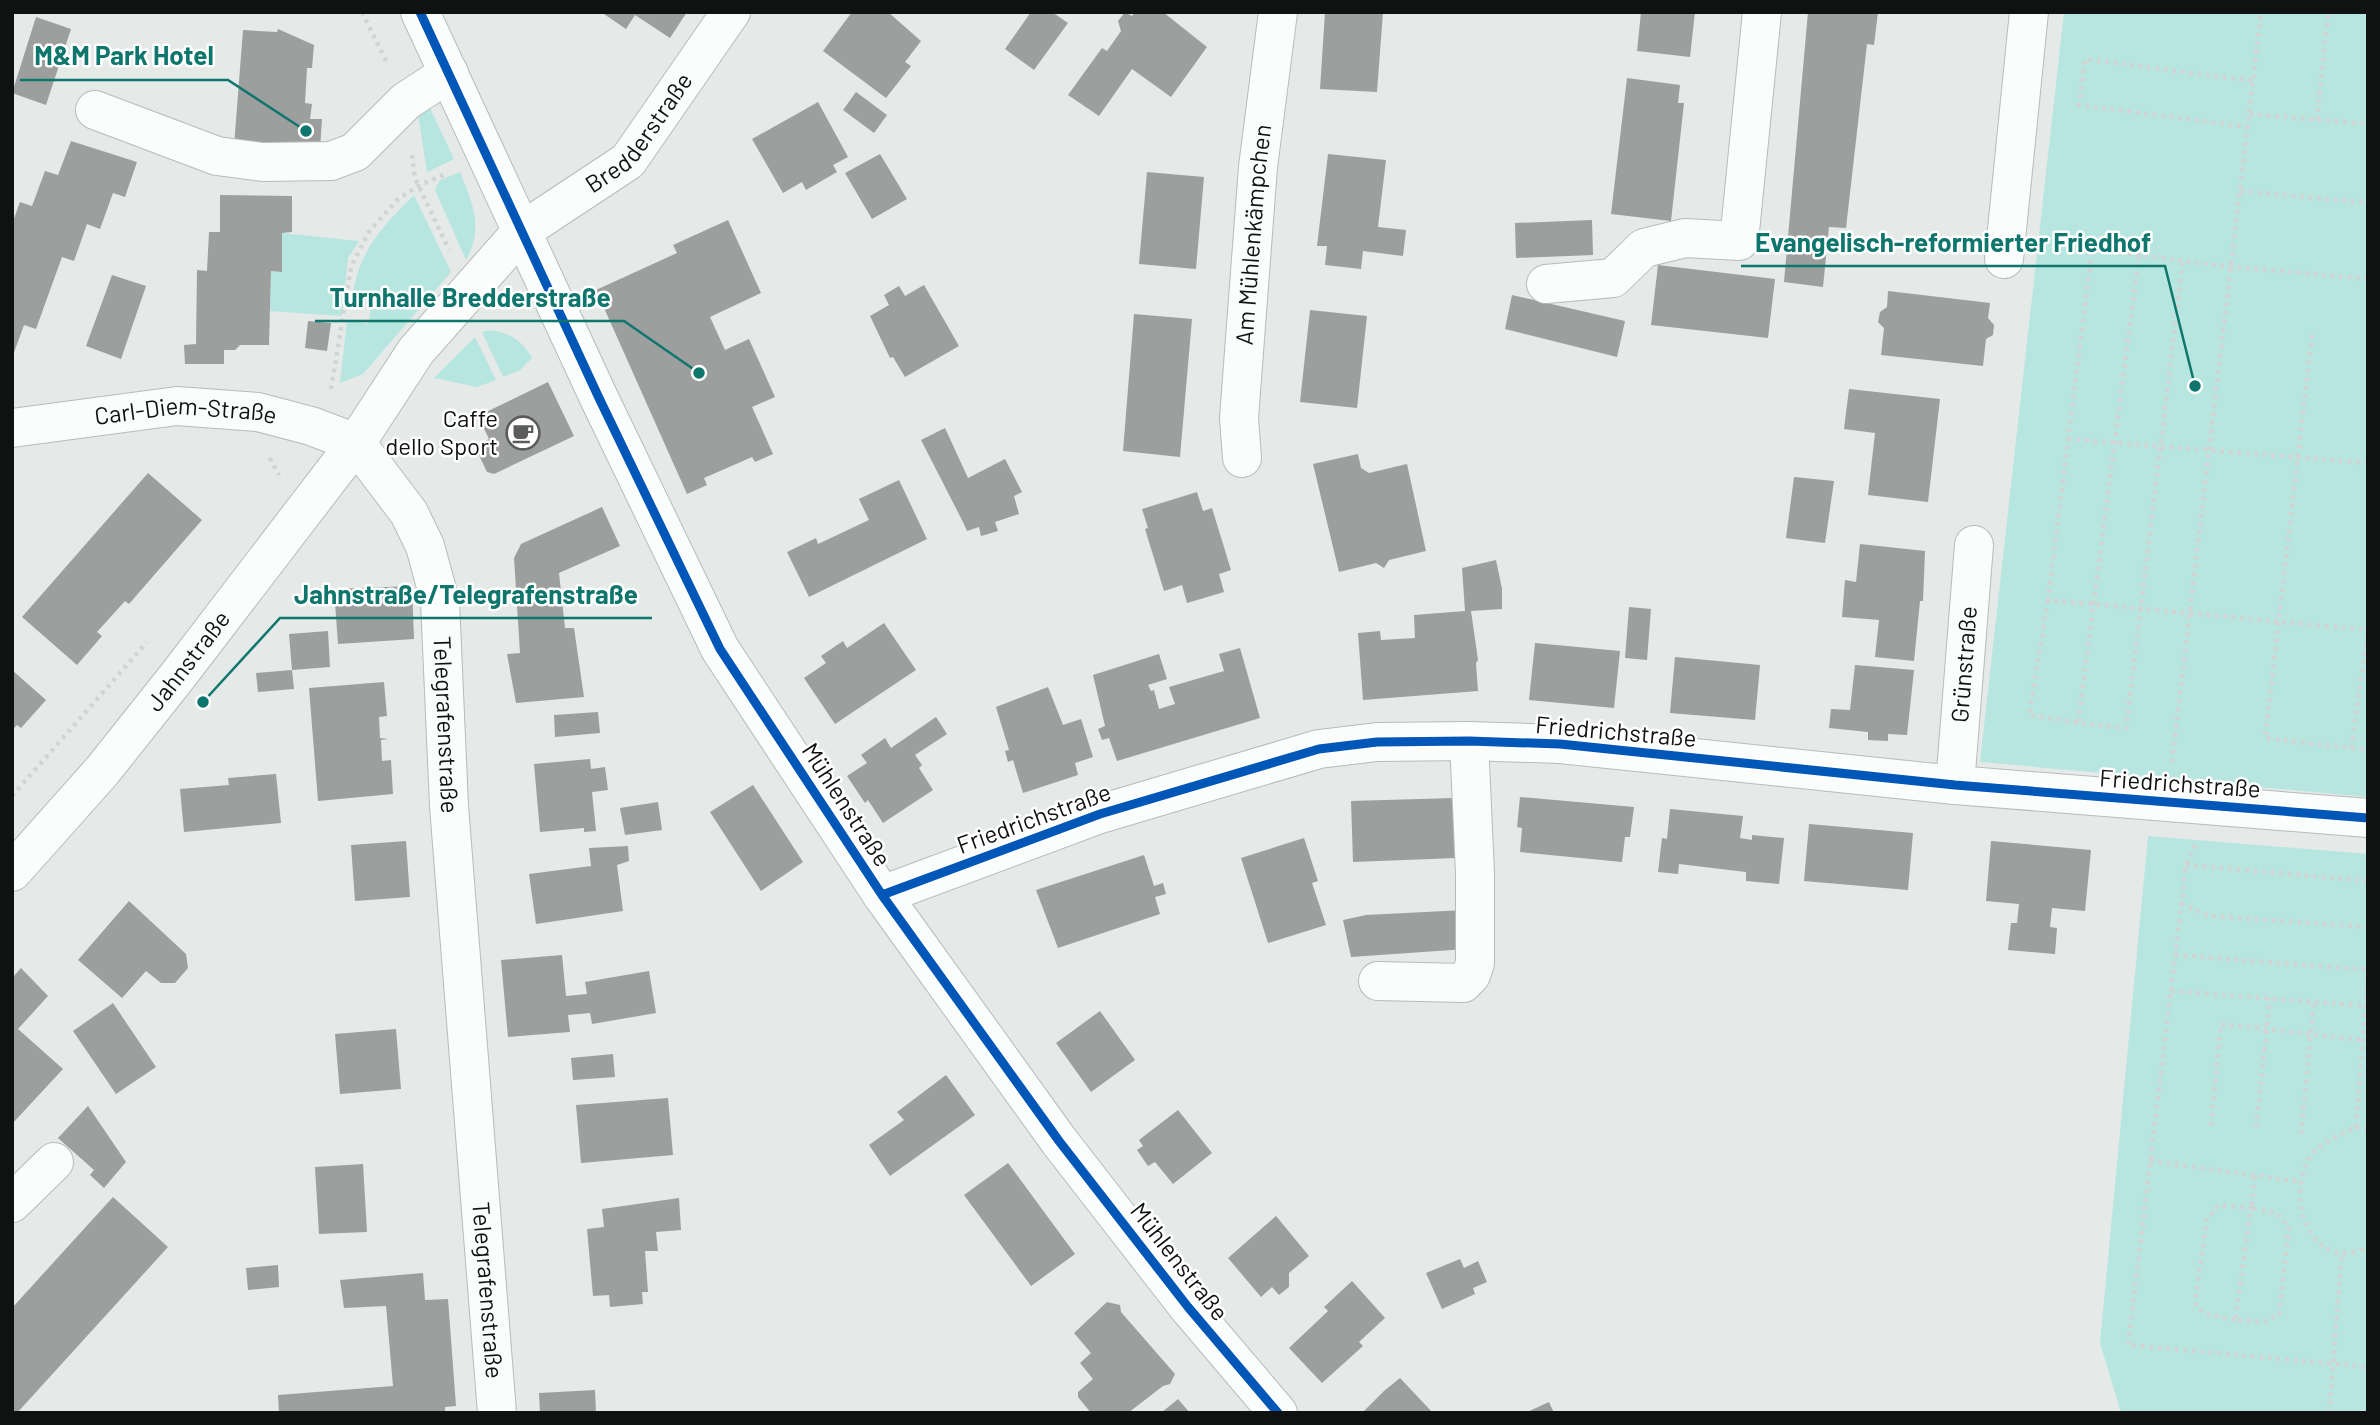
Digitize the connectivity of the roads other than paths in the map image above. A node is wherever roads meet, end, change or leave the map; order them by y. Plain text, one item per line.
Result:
1 (420, 12) edge
2 (732, 12) edge
3 (1278, 12) edge
4 (1762, 12) edge
5 (2029, 12) edge
6 (449, 73) junction
7 (95, 110) dead end
8 (522, 231) junction
9 (2004, 259) dead end
10 (1546, 284) dead end
11 (12, 428) edge
12 (356, 443) junction
13 (1242, 458) dead end
14 (1975, 545) dead end
15 (1469, 740) junction
16 (1955, 785) junction
17 (2368, 818) edge
18 (12, 872) edge
19 (882, 895) junction
20 (1378, 981) dead end
21 (54, 1162) dead end
22 (12, 1203) edge
23 (497, 1413) edge
24 (1278, 1413) edge

1 - 6 street
2 - 8 street, Bredderstraße
3 - 13 street, Am Mühlenkämpchen
4 - 10 street
5 - 9 street
6 - 7 street
6 - 8 street
8 - 12 street
8 - 19 street, Mühlenstraße
11 - 12 street, Carl-Diem-Straße
12 - 18 street, Jahnstraße
12 - 23 street, Telegrafenstraße
14 - 16 street, Grünstraße
15 - 16 street, Friedrichstraße
15 - 19 street, Friedrichstraße
15 - 20 street
16 - 17 street, Friedrichstraße
19 - 24 street, Mühlenstraße
21 - 22 street

